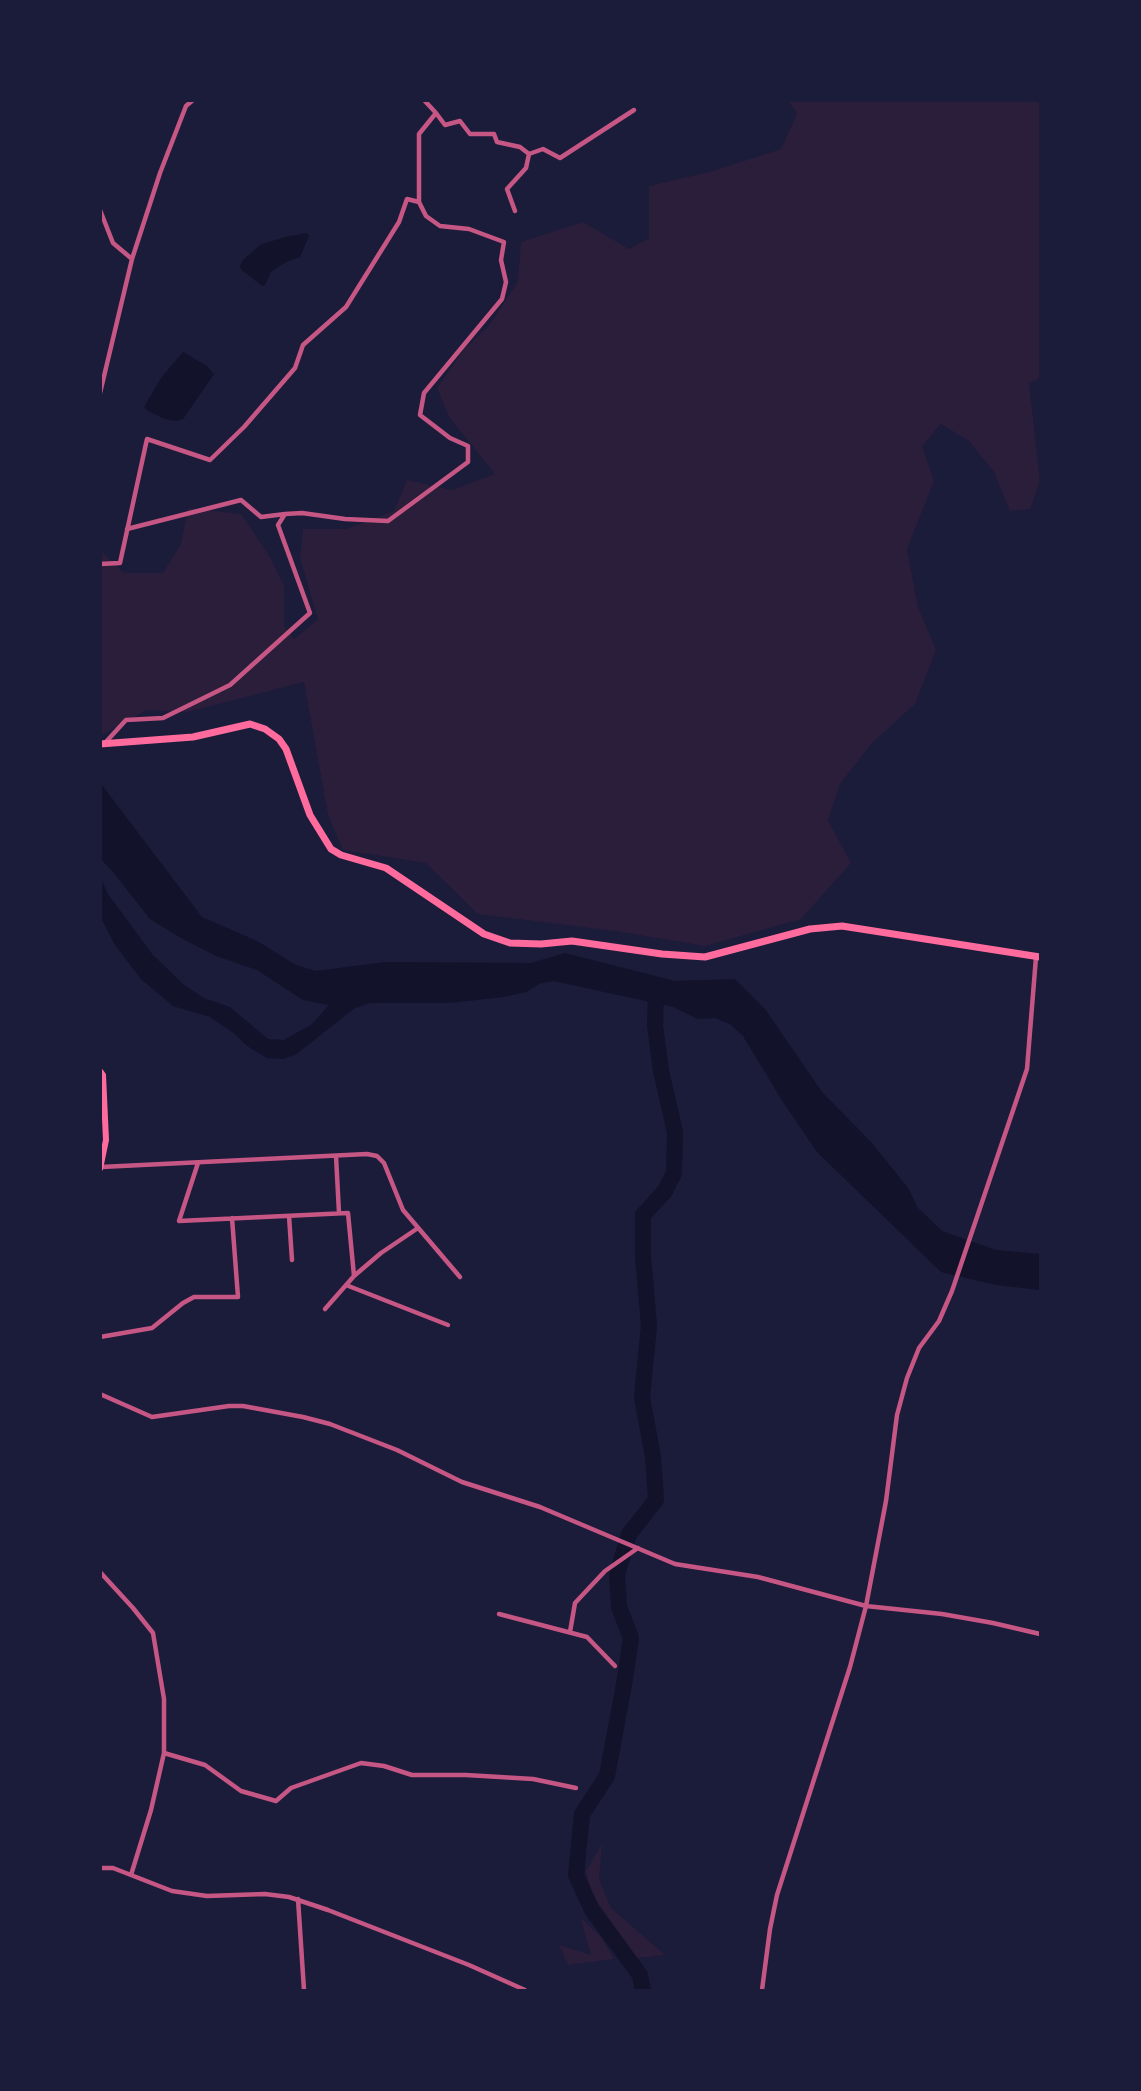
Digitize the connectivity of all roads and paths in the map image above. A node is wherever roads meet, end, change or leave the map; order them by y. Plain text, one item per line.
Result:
1 (193, 100) edge
2 (424, 100) edge
3 (634, 110) dead end
4 (436, 113) junction
5 (529, 154) junction
6 (419, 202) junction
7 (100, 210) edge
8 (515, 211) dead end
9 (132, 259) junction
10 (100, 393) edge
11 (285, 514) junction
12 (127, 529) junction
13 (100, 564) edge
14 (102, 744) edge
15 (1038, 957) edge
16 (100, 1071) edge
17 (336, 1156) junction
18 (198, 1163) junction
19 (101, 1168) edge
20 (339, 1213) junction
21 (289, 1216) junction
22 (232, 1218) junction
23 (418, 1228) junction
24 (292, 1260) dead end
25 (354, 1276) junction
26 (460, 1277) dead end
27 (346, 1286) junction
28 (325, 1309) dead end
29 (447, 1325) dead end
30 (100, 1336) edge
31 (100, 1394) edge
32 (636, 1547) junction
33 (100, 1572) edge
34 (866, 1606) junction
35 (499, 1614) dead end
36 (570, 1632) junction
37 (1041, 1634) edge
38 (615, 1666) dead end
39 (164, 1753) junction
40 (576, 1788) dead end
41 (100, 1868) edge
42 (131, 1875) junction
43 (298, 1899) junction
44 (304, 1990) edge
45 (525, 1990) edge
46 (762, 1990) edge

1 - 9 street
2 - 4 street
3 - 5 street
4 - 5 street
4 - 6 street
5 - 8 street
6 - 11 street
6 - 12 street
7 - 9 street
9 - 10 street
11 - 12 street
11 - 14 street
12 - 13 street
14 - 15 main road
15 - 34 street
16 - 19 main road
17 - 18 street
17 - 20 street
17 - 23 street
18 - 19 street
18 - 22 street
20 - 21 street
20 - 25 street
21 - 22 street
21 - 24 street
22 - 30 street
23 - 25 street
23 - 26 street
25 - 27 street
27 - 28 street
27 - 29 street
31 - 32 street
32 - 34 street
32 - 36 street
33 - 39 street
34 - 37 street
34 - 46 street
35 - 36 street
36 - 38 street
39 - 40 street
39 - 42 street
41 - 42 street
42 - 43 street
43 - 44 street
43 - 45 street

